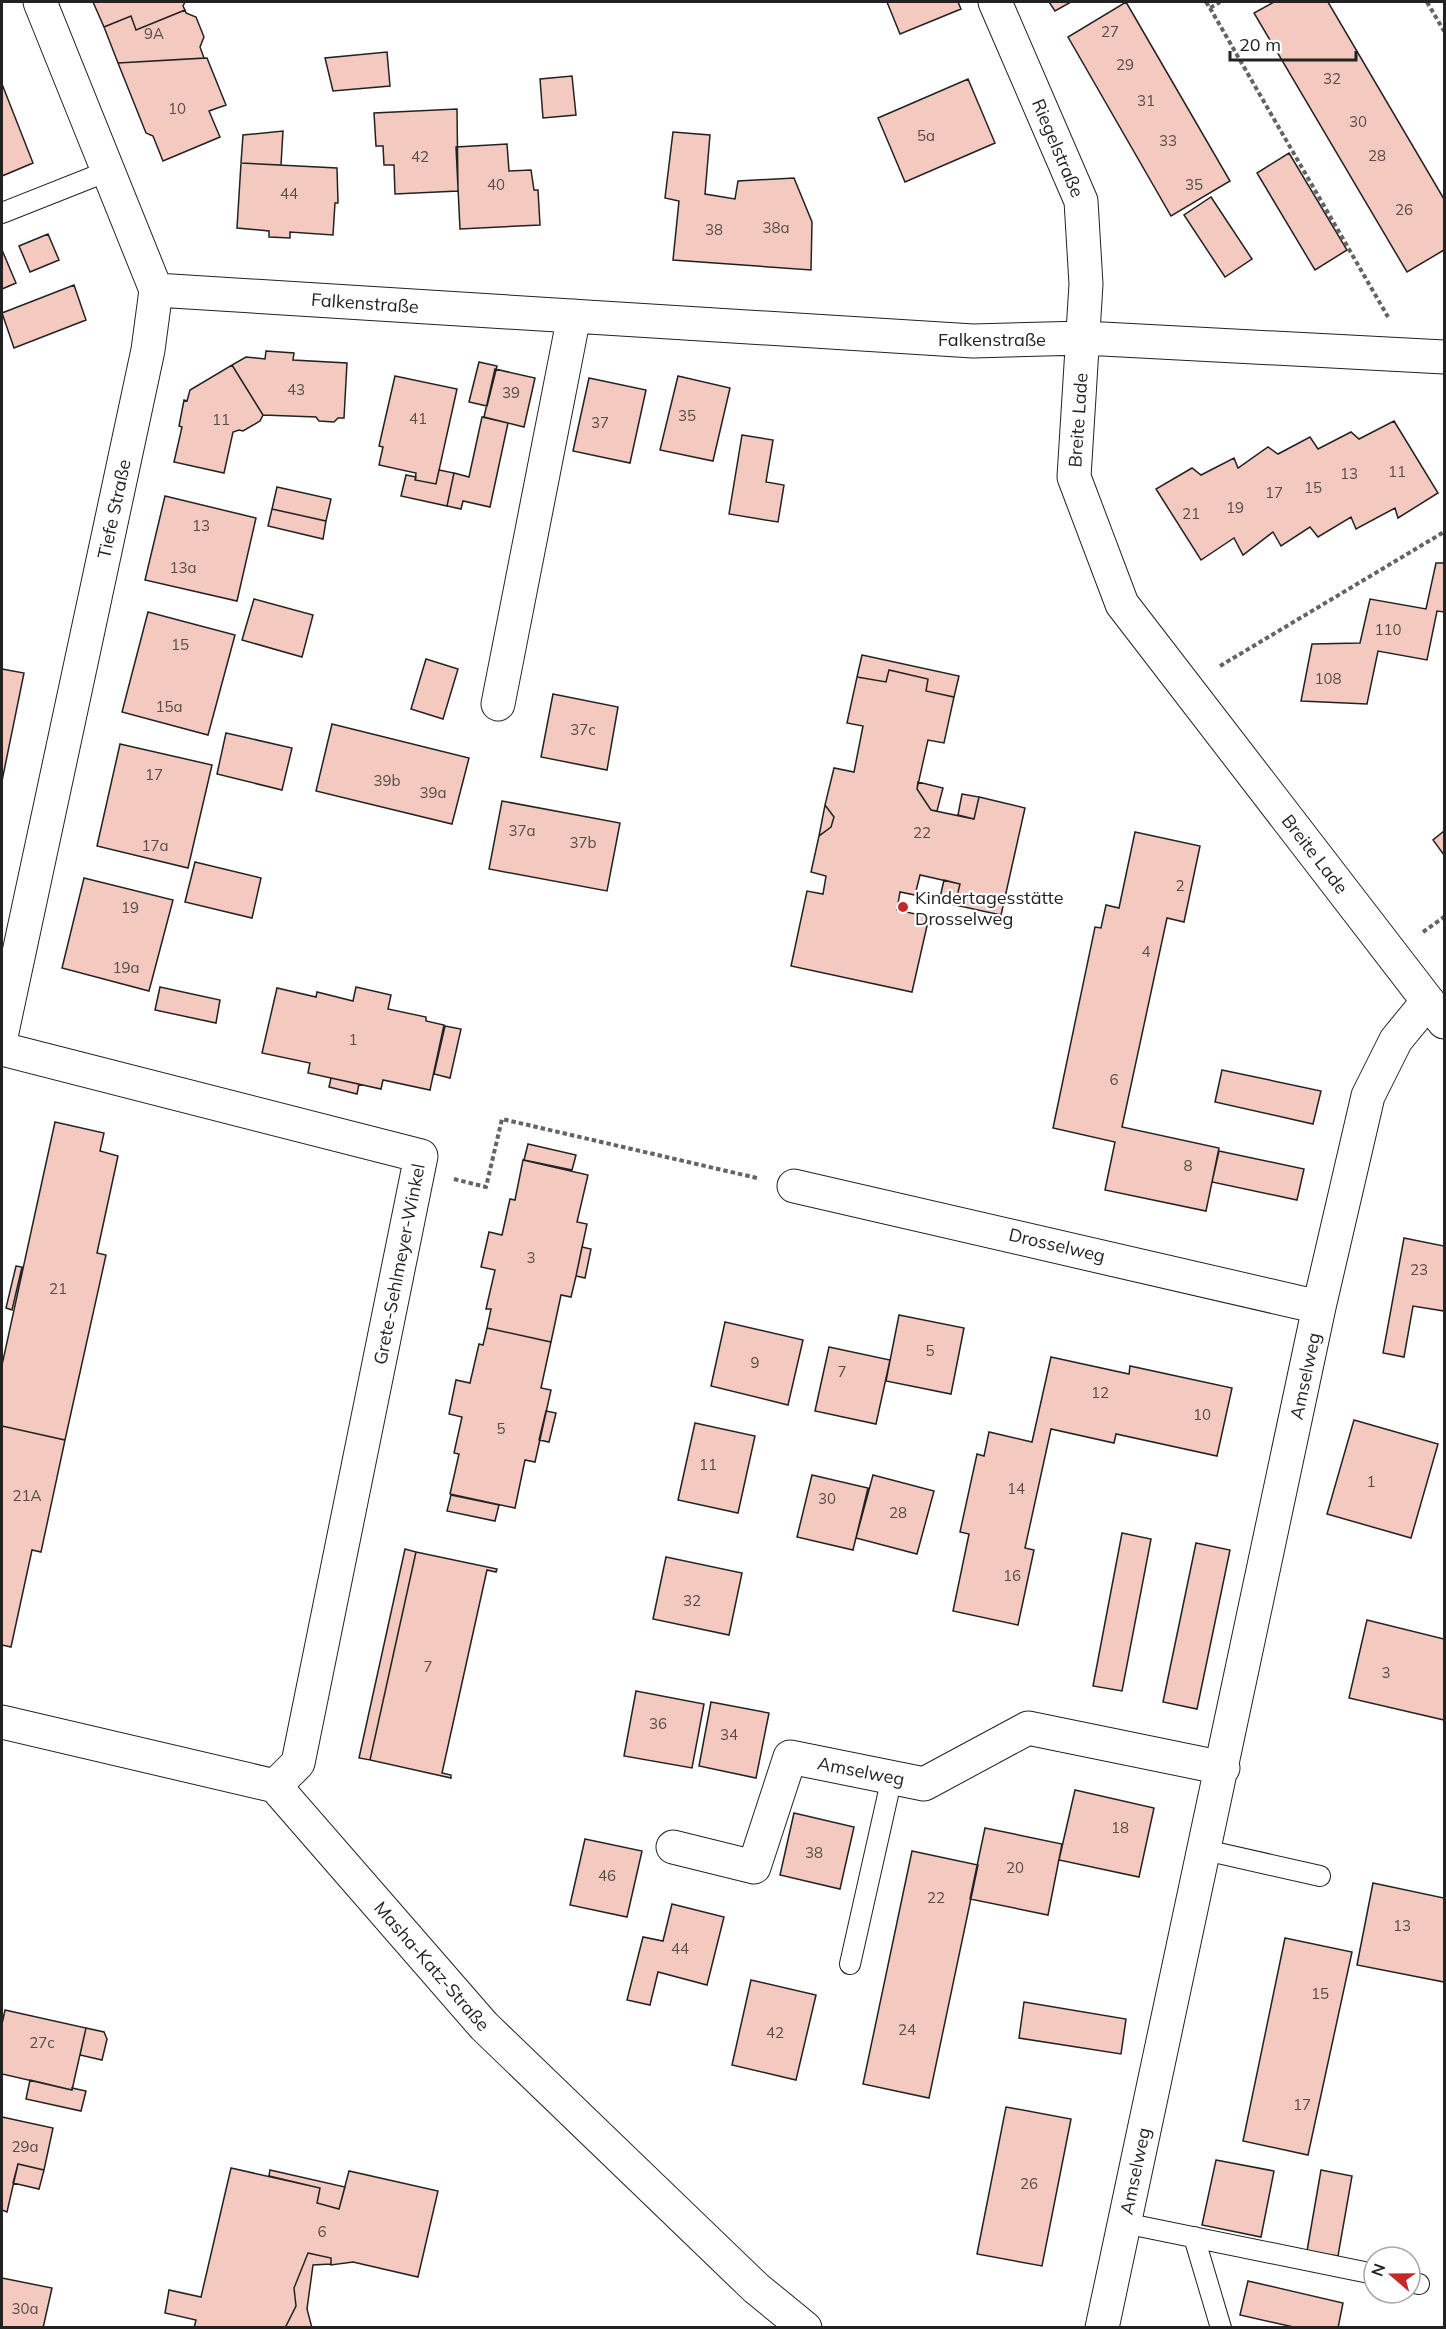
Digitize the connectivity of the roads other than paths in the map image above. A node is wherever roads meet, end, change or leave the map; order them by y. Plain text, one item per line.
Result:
1 (40, 2) edge
2 (995, 2) edge
3 (108, 171) junction
4 (2, 213) edge
5 (156, 290) junction
6 (574, 316) junction
7 (1084, 338) junction
8 (1444, 357) edge
9 (498, 704) dead end
10 (1436, 1012) edge
11 (2, 1032) edge
12 (2, 1049) edge
13 (794, 1186) road end
14 (1319, 1307) junction
15 (2, 1722) edge
16 (1223, 1768) junction
17 (892, 1777) junction
18 (275, 1786) junction
19 (673, 1847) dead end
20 (1205, 1850) junction
21 (1320, 1876) dead end
22 (850, 1964) dead end
23 (1124, 2223) junction
24 (1194, 2237) junction
25 (1362, 2272) edge
26 (805, 2328) edge
27 (1102, 2328) edge
28 (1221, 2328) edge

1 - 3 street, Tiefe Straße
2 - 7 street, Riegelstraße
3 - 4 lane
3 - 5 street, Tiefe Straße
5 - 6 street, Falkenstraße
5 - 11 street, Tiefe Straße
6 - 7 street, Falkenstraße
6 - 9 street
7 - 8 street, Falkenstraße
7 - 10 street, Breite Lade
10 - 14 street, Amselweg
12 - 18 street, Grete-Sehlmeyer-Winkel
13 - 14 street, Drosselweg
14 - 16 street, Amselweg
15 - 18 street
16 - 17 street, Amselweg
16 - 20 street, Amselweg
17 - 19 street, Amselweg
17 - 22 lane
18 - 26 street, Masha-Katz-Straße
20 - 21 lane
20 - 23 street, Amselweg
23 - 24 lane
23 - 27 street, Amselweg
24 - 25 lane
24 - 28 lane

